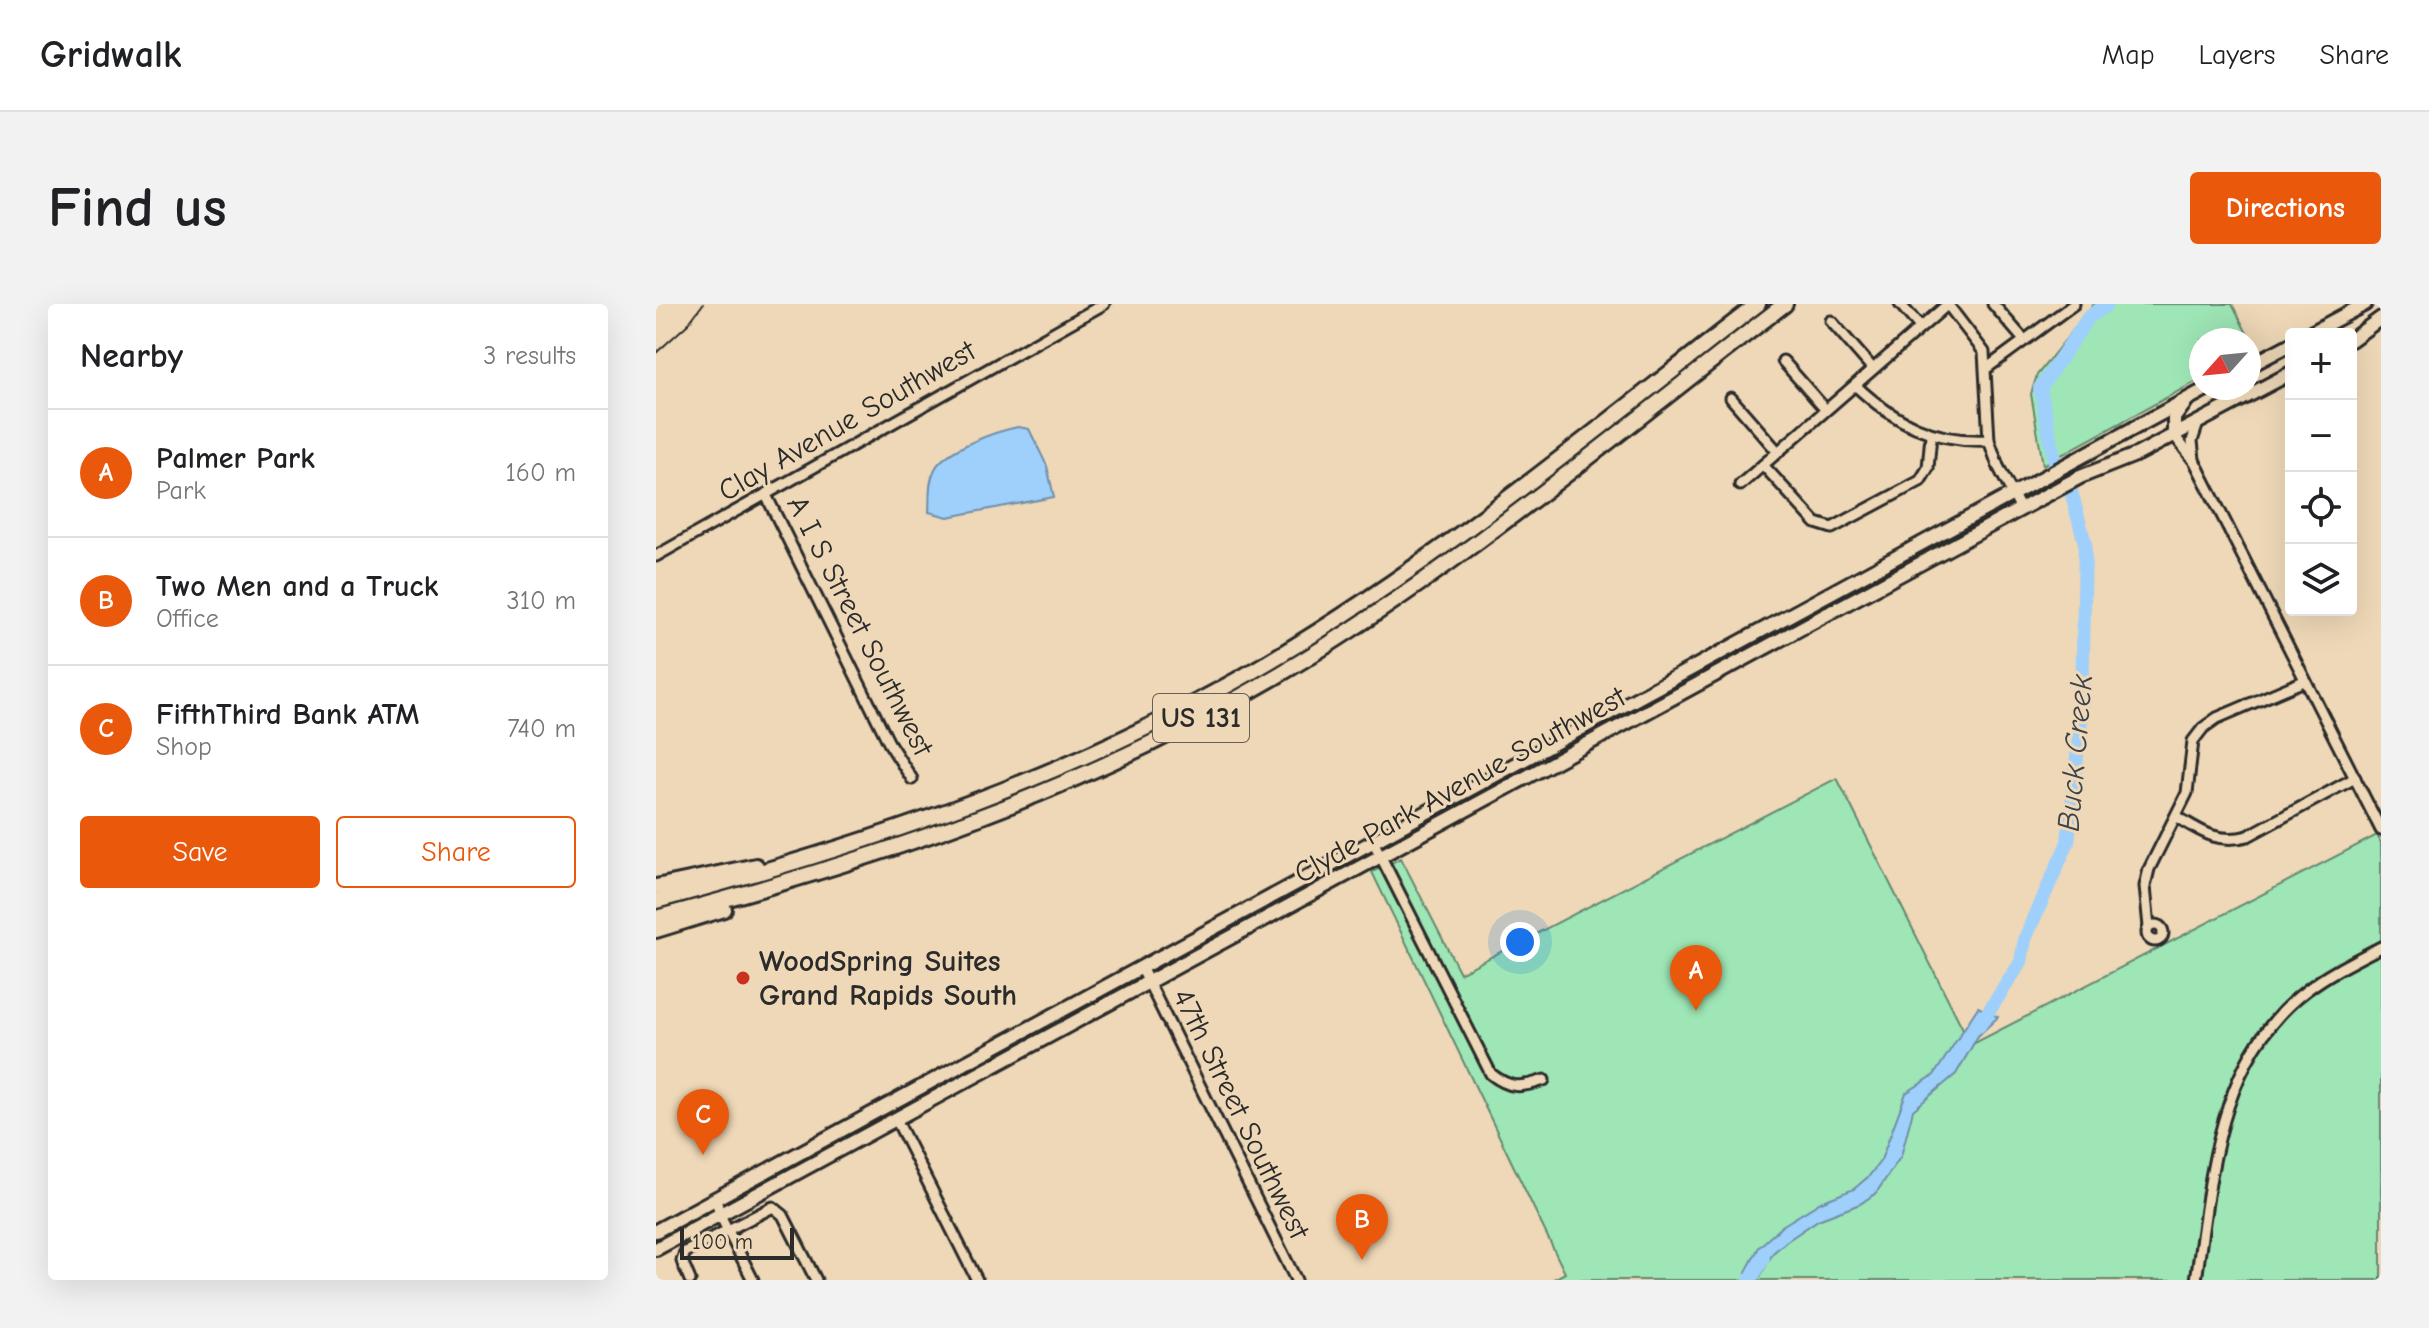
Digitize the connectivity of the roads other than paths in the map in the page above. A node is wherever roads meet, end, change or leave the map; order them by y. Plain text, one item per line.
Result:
1 (1104, 304) edge
2 (1758, 304) edge
3 (1785, 304) edge
4 (1900, 304) edge
5 (1948, 304) edge
6 (1993, 304) edge
7 (2074, 304) edge
8 (2365, 304) edge
9 (2381, 318) edge
10 (1831, 321) dead end
11 (1920, 327) junction
12 (2325, 328) edge
13 (2357, 336) edge
14 (2024, 340) junction
15 (2285, 347) edge
16 (2261, 360) edge
17 (1783, 361) dead end
18 (1987, 368) junction
19 (1873, 369) junction
20 (2285, 376) edge
21 (1855, 385) junction
22 (1731, 398) dead end
23 (2189, 398) joint
24 (1825, 409) junction
25 (2198, 423) junction
26 (1931, 435) junction
27 (2174, 435) junction
28 (1989, 440) junction
29 (1778, 452) junction
30 (2195, 462) junction
31 (1763, 465) junction
32 (1740, 485) dead end
33 (766, 495) junction
34 (2012, 495) junction
35 (2021, 510) junction
36 (656, 556) edge
37 (1813, 604) junction
38 (1820, 618) junction
39 (2304, 681) junction
40 (1629, 704) junction
41 (1637, 718) junction
42 (2355, 778) junction
43 (912, 779) dead end
44 (1442, 806) junction
45 (2177, 817) junction
46 (1450, 820) junction
47 (2381, 830) edge
48 (1374, 843) junction
49 (895, 850) junction
50 (839, 851) junction
51 (1381, 858) junction
52 (656, 887) edge
53 (656, 901) edge
54 (656, 918) edge
55 (2149, 927) dead end
56 (656, 930) edge
57 (2381, 947) edge
58 (1142, 969) junction
59 (1149, 983) junction
60 (1011, 1040) junction
61 (989, 1070) junction
62 (1544, 1080) dead end
63 (896, 1119) junction
64 (716, 1199) junction
65 (720, 1215) junction
66 (727, 1229) junction
67 (656, 1231) edge
68 (656, 1249) edge
69 (690, 1280) edge
70 (753, 1280) edge
71 (816, 1280) edge
72 (977, 1280) edge
73 (1296, 1280) edge
74 (2196, 1280) edge

1 - 33 street, Clay Avenue Southwest
2 - 50 highway, US 131
3 - 49 highway, US 131
4 - 11 street
5 - 11 street
5 - 18 street
6 - 14 street
7 - 14 street
8 - 12 main road
9 - 13 main road
10 - 19 street
11 - 19 street
14 - 18 street
15 - 16 main road
17 - 24 street
18 - 28 street
19 - 21 street
20 - 25 main road, Clyde Park Avenue Southwest
21 - 24 street
21 - 26 street
22 - 29 street
23 - 27 main road
23 - 34 main road, Clyde Park Avenue Southwest
24 - 29 street
25 - 27 main road, Clyde Park Avenue Southwest
25 - 30 street
26 - 28 street
26 - 31 street
27 - 30 street
27 - 35 main road, Clyde Park Avenue Southwest
28 - 34 street
29 - 31 street
30 - 39 street
31 - 32 street
33 - 36 street, Clay Avenue Southwest
33 - 43 street, A I S Street Southwest
34 - 35 street
34 - 37 main road, Clyde Park Avenue Southwest
35 - 38 main road, Clyde Park Avenue Southwest
37 - 38 main road
37 - 40 main road, Clyde Park Avenue Southwest
38 - 41 main road, Clyde Park Avenue Southwest
39 - 42 street
39 - 45 street
40 - 41 main road
40 - 44 main road, Clyde Park Avenue Southwest
41 - 46 main road, Clyde Park Avenue Southwest
42 - 45 street
42 - 47 street
44 - 46 main road
44 - 48 main road, Clyde Park Avenue Southwest
45 - 55 street
46 - 51 main road, Clyde Park Avenue Southwest
48 - 51 street
48 - 58 main road, Clyde Park Avenue Southwest
49 - 54 highway, US 131
49 - 56 highway
50 - 52 highway
50 - 53 highway, US 131
51 - 59 main road, Clyde Park Avenue Southwest
51 - 62 street
57 - 74 street
58 - 59 street, 47th Street Southwest
58 - 60 main road, Clyde Park Avenue Southwest
59 - 61 main road, Clyde Park Avenue Southwest
59 - 73 street, 47th Street Southwest
60 - 61 main road
60 - 64 main road, Clyde Park Avenue Southwest
61 - 63 main road, Clyde Park Avenue Southwest
63 - 65 main road, Clyde Park Avenue Southwest
63 - 72 street
64 - 65 street
64 - 67 main road, Clyde Park Avenue Southwest
65 - 66 street
65 - 68 main road, Clyde Park Avenue Southwest
66 - 69 street
66 - 70 street
66 - 71 street

